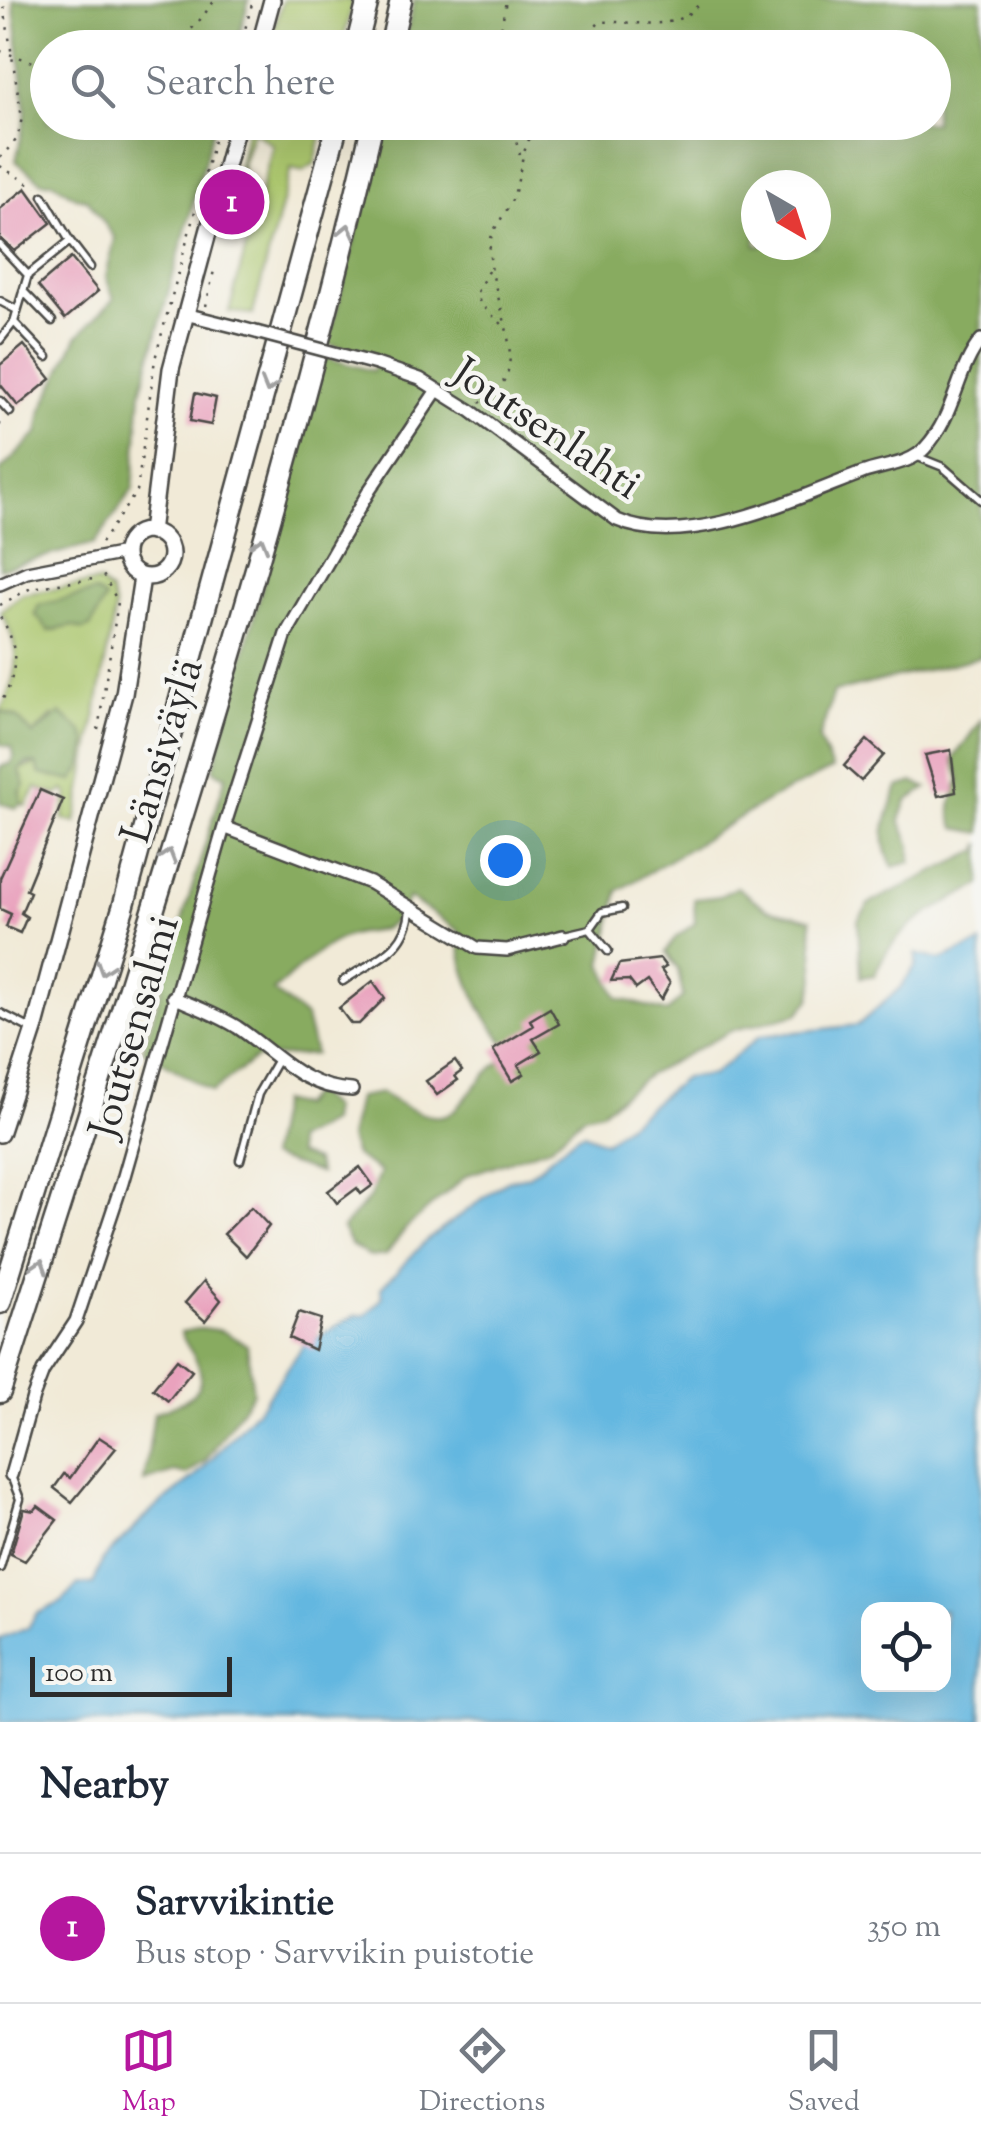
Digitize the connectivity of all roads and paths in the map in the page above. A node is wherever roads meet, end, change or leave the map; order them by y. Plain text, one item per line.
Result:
1 (3, 0) edge
2 (215, 0) edge
3 (253, 0) edge
4 (272, 0) edge
5 (368, 0) edge
6 (401, 0) edge
7 (506, 0) edge
8 (702, 0) edge
9 (190, 30) edge
10 (245, 30) edge
11 (264, 30) edge
12 (360, 30) edge
13 (394, 30) edge
14 (501, 30) edge
15 (592, 30) edge
16 (0, 50) edge
17 (10, 54) junction
18 (30, 61) edge
19 (214, 140) edge
20 (233, 140) edge
21 (333, 140) edge
22 (368, 140) edge
23 (516, 140) edge
24 (528, 140) edge
25 (520, 156) junction
26 (0, 158) edge
27 (0, 166) edge
28 (42, 196) joint
29 (70, 241) junction
30 (0, 245) edge
31 (218, 256) dead end
32 (90, 267) dead end
33 (490, 268) junction
34 (28, 275) junction
35 (22, 290) junction
36 (0, 302) edge
37 (17, 310) junction
38 (184, 314) junction
39 (204, 318) junction
40 (52, 321) dead end
41 (14, 322) junction
42 (504, 326) junction
43 (0, 340) edge
44 (981, 340) edge
45 (47, 358) dead end
46 (437, 390) junction
47 (0, 401) edge
48 (471, 411) junction
49 (10, 412) dead end
50 (0, 424) edge
51 (0, 430) edge
52 (917, 456) junction
53 (981, 500) edge
54 (151, 532) junction
55 (100, 546) dead end
56 (124, 553) junction
57 (142, 577) junction
58 (101, 578) dead end
59 (0, 584) edge
60 (0, 605) edge
61 (0, 617) edge
62 (0, 704) edge
63 (224, 827) junction
64 (622, 908) dead end
65 (410, 909) junction
66 (590, 929) junction
67 (562, 936) joint
68 (608, 951) dead end
69 (343, 981) dead end
70 (173, 997) junction
71 (0, 1013) edge
72 (34, 1030) junction
73 (276, 1061) junction
74 (352, 1090) dead end
75 (0, 1134) edge
76 (240, 1160) dead end
77 (0, 1303) edge
78 (0, 1392) edge
79 (10, 1475) joint
80 (0, 1568) edge

1 - 17 path
2 - 9 path
3 - 10 path
4 - 11 main road
5 - 12 highway
6 - 13 highway
7 - 14 path
8 - 15 path
16 - 17 path
17 - 18 path
17 - 26 path
19 - 55 path
20 - 38 main road
21 -> 77 highway, Länsiväylä
78 -> 22 highway, Länsiväylä
23 - 25 path
24 - 25 path
25 - 33 path
27 - 28 path
28 - 29 lane
29 - 32 lane
29 - 34 lane
30 - 34 lane
31 - 39 path
33 - 42 path
33 - 42 path
34 - 35 lane
35 - 37 lane
35 - 40 lane
36 - 37 lane
37 - 41 lane
38 - 39 street, Joutsenlahti
38 - 54 main road
39 - 46 street, Joutsenlahti, bridge
41 - 43 lane
41 - 45 lane
42 - 48 path
44 - 52 street
46 - 48 street, Joutsenlahti
46 - 63 street, Joutsensalmi
47 - 49 lane
48 - 52 street, Joutsenlahti
50 - 51 path
52 - 53 lane
54 - 56 main road
54 - 57 main road
56 - 57 main road
56 - 59 street
57 - 72 main road
58 - 60 path
61 - 62 path
63 - 65 street
63 - 70 street, Joutsensalmi
64 - 66 lane
65 - 67 street
65 - 69 lane
66 - 67 lane
66 - 68 lane
70 - 73 street
70 - 79 street, Joutsensalmi
71 - 72 lane
72 - 75 main road
73 - 74 street
73 - 76 lane
79 - 80 lane

